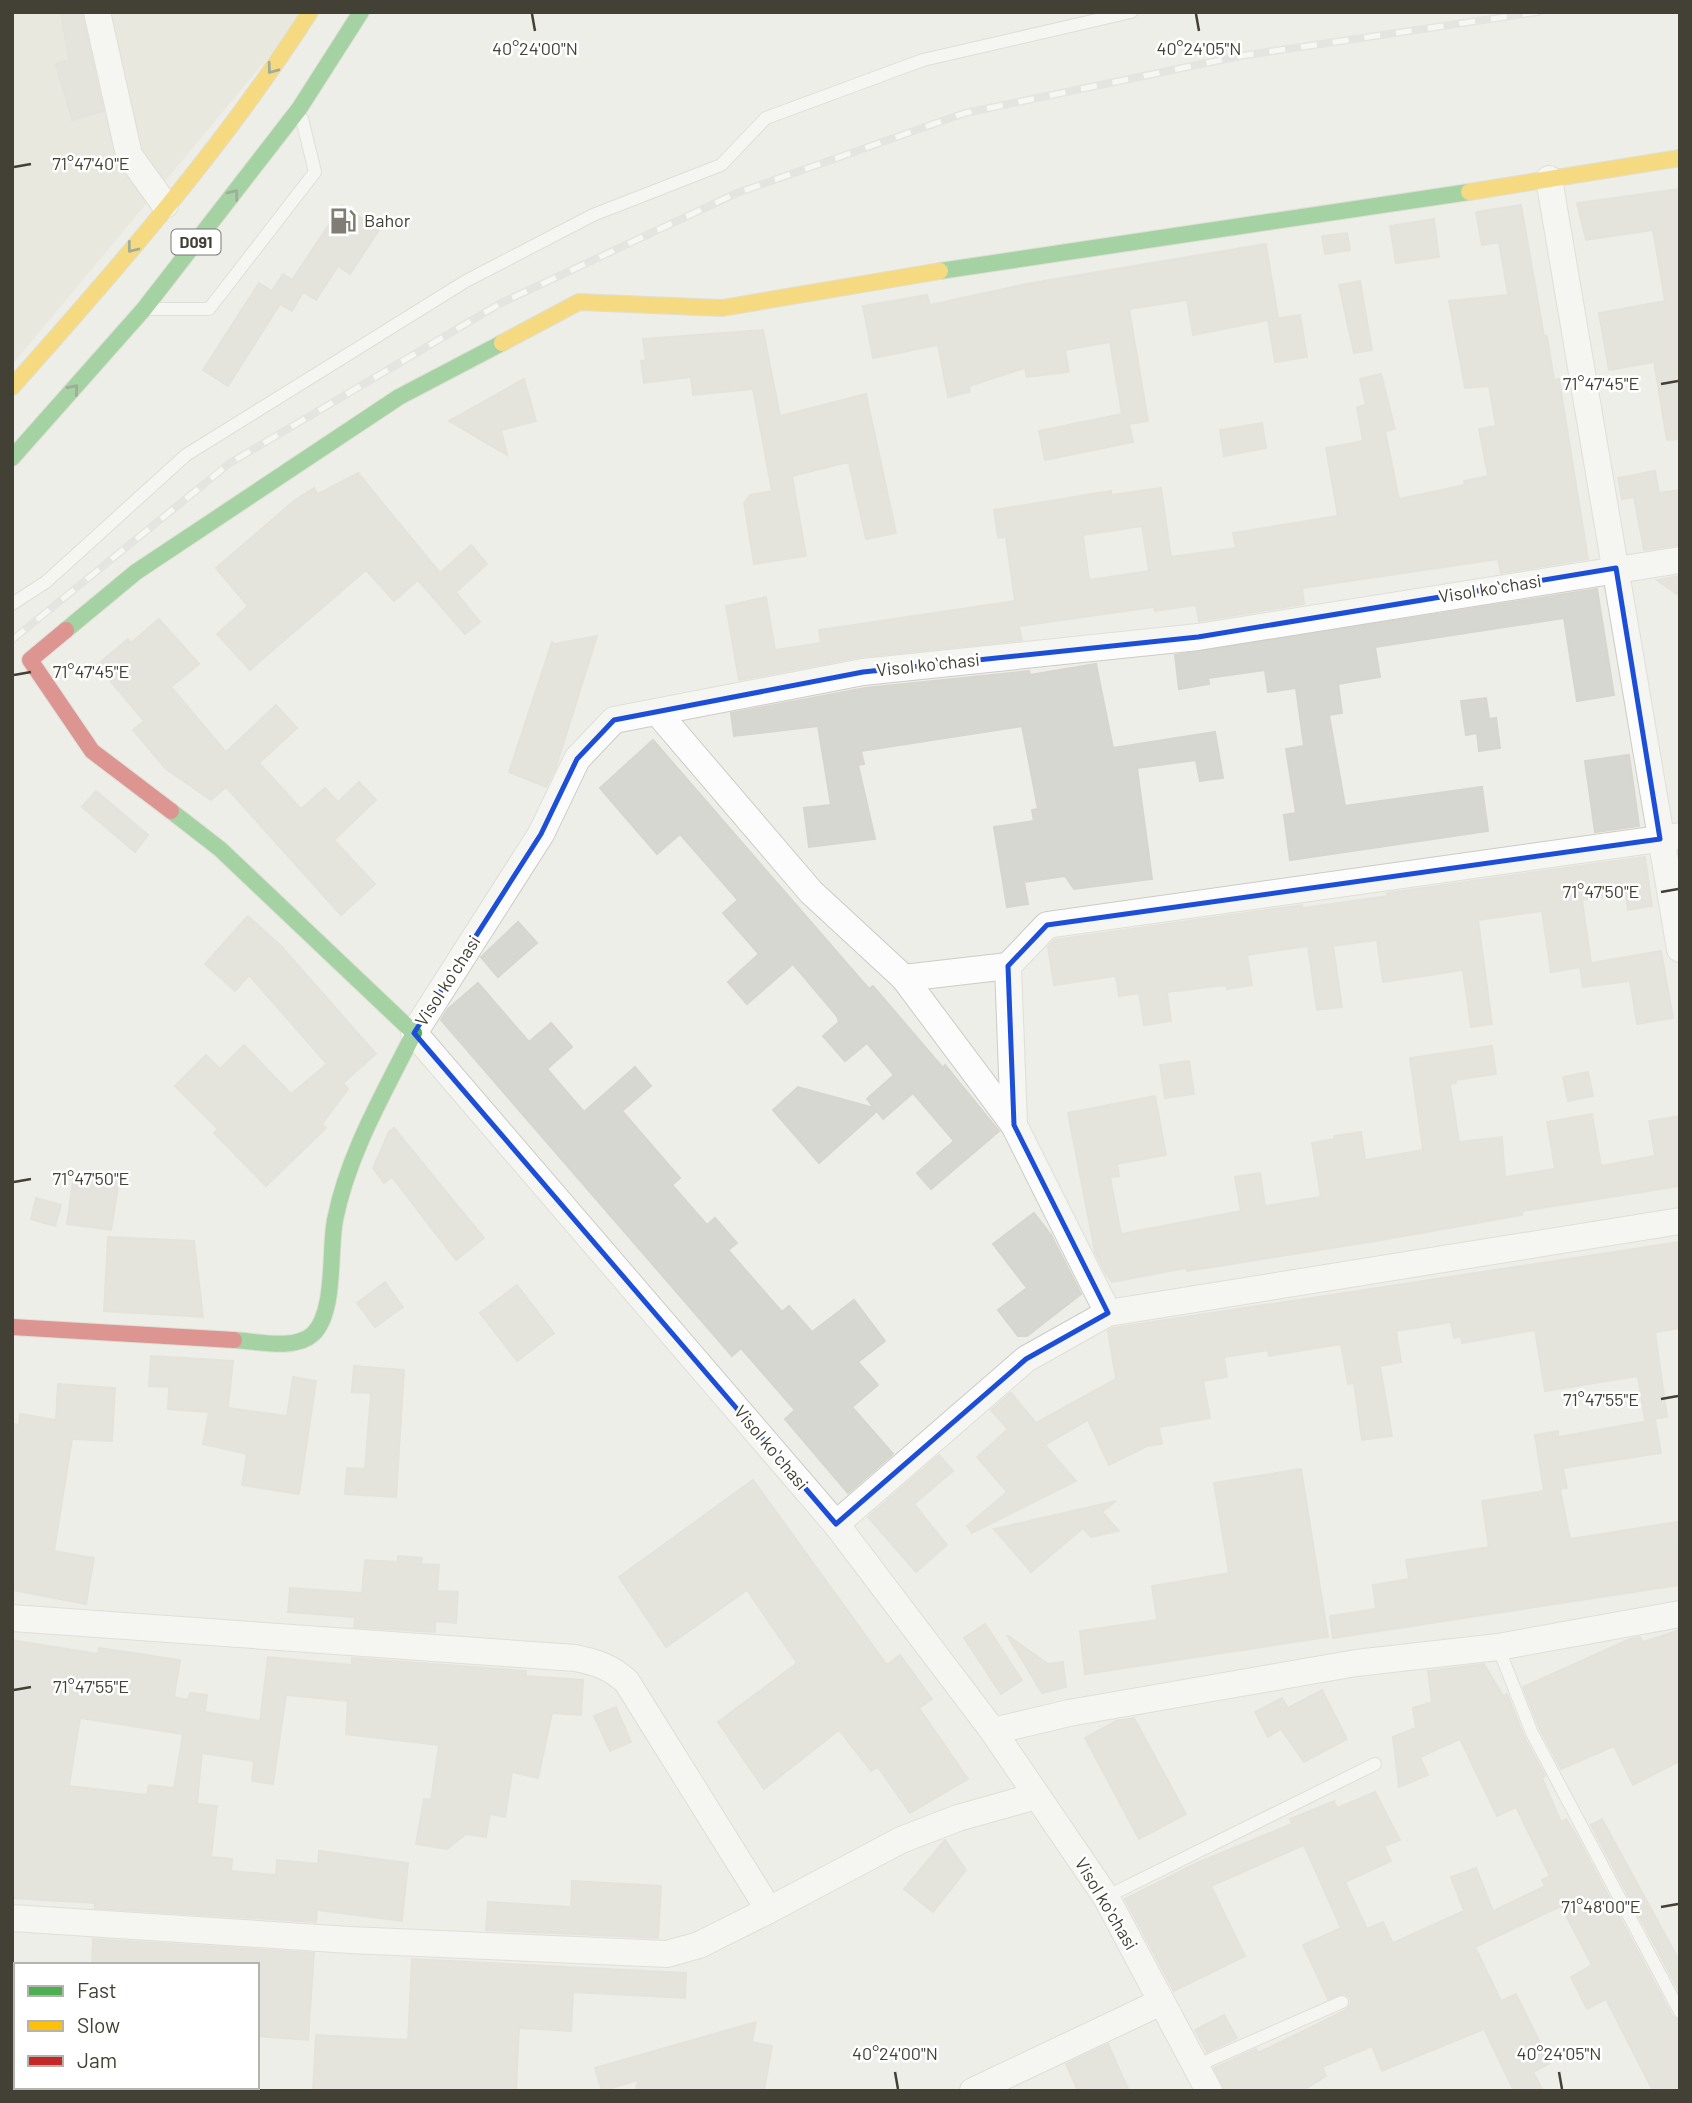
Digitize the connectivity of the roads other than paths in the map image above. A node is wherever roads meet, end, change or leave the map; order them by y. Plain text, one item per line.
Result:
1 (97, 12) edge
2 (310, 12) edge
3 (361, 12) edge
4 (1131, 12) edge
5 (299, 109) junction
6 (1680, 158) edge
7 (1549, 179) junction
8 (165, 205) junction
9 (144, 309) junction
10 (20, 384) edge
11 (12, 458) edge
12 (1680, 560) edge
13 (1616, 568) junction
14 (12, 604) edge
15 (658, 713) junction
16 (1670, 838) edge
17 (1680, 949) edge
18 (1008, 966) junction
19 (904, 978) junction
20 (414, 1033) junction
21 (1014, 1125) junction
22 (1680, 1221) edge
23 (1108, 1313) junction
24 (12, 1327) edge
25 (836, 1524) junction
26 (1679, 1615) edge
27 (12, 1618) edge
28 (1498, 1647) junction
29 (993, 1731) junction
30 (1375, 1764) dead end
31 (1036, 1796) junction
32 (1106, 1897) junction
33 (769, 1910) junction
34 (12, 1918) edge
35 (1161, 2002) junction
36 (1342, 2002) dead end
37 (1680, 2012) edge
38 (1196, 2066) junction
39 (973, 2091) edge
40 (1209, 2091) edge

1 - 8 street
2 -> 8 main road, D091
3 - 5 main road, D091
4 - 14 lane
9 -> 5 main road, D091
5 - 9 lane
6 - 7 main road
7 - 13 street
7 - 20 main road
8 -> 10 main road, D091
11 -> 9 main road, D091
12 - 13 street, Visol koʻchasi
13 - 15 street, Visol koʻchasi
13 - 16 street
15 - 19 street
15 - 20 street, Visol koʻchasi
16 - 17 street
16 - 18 street
18 - 19 street
18 - 21 street
19 - 21 street
20 - 24 main road
20 - 25 street, Visol koʻchasi
21 - 23 street
22 - 23 street
23 - 25 street
25 - 29 street, Visol koʻchasi
26 - 28 street
27 - 33 street
28 - 29 street
28 - 37 lane
29 - 31 street, Visol koʻchasi
30 - 32 lane
31 - 32 street, Visol koʻchasi
31 - 33 street
32 - 35 street, Visol koʻchasi
33 - 34 street
35 - 38 street, Visol koʻchasi
35 - 39 street
36 - 38 lane
38 - 40 street, Visol koʻchasi

